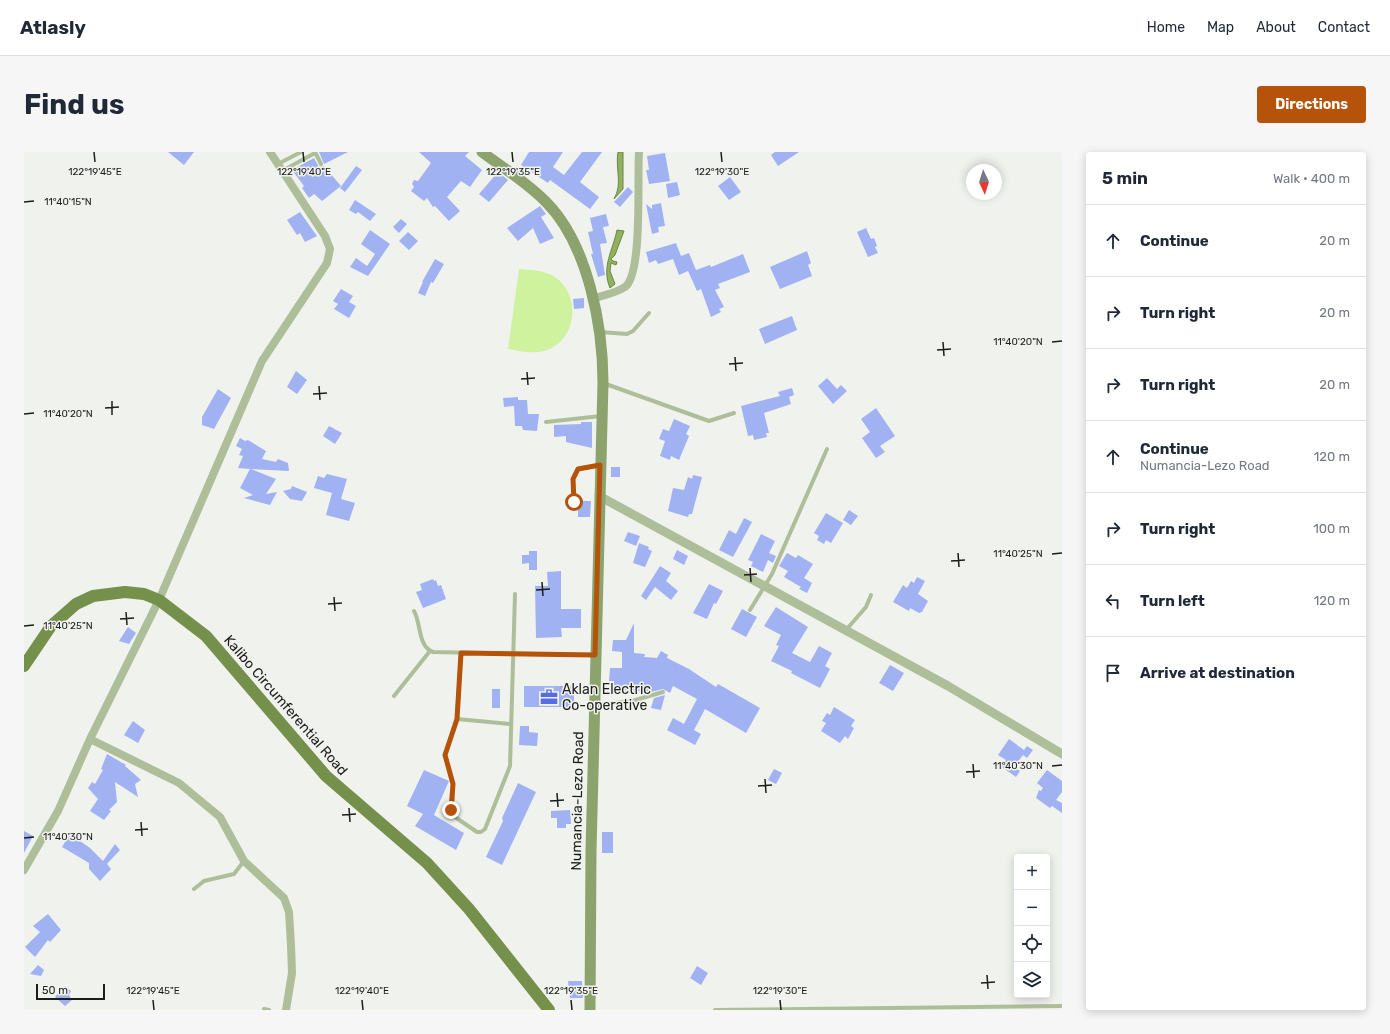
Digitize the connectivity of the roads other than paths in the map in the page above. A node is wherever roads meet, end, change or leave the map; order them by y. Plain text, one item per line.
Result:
1 (270, 152) edge
2 (301, 152) edge
3 (315, 152) edge
4 (482, 152) edge
5 (639, 152) edge
6 (321, 164) dead end
7 (280, 167) junction
8 (593, 298) junction
9 (649, 313) dead end
10 (600, 332) junction
11 (603, 383) junction
12 (734, 414) dead end
13 (602, 416) junction
14 (546, 422) dead end
15 (827, 449) dead end
16 (600, 465) junction
17 (599, 496) junction
18 (574, 502) dead end
19 (766, 587) junction
20 (515, 594) dead end
21 (871, 594) dead end
22 (159, 600) junction
23 (750, 610) dead end
24 (414, 611) dead end
25 (846, 630) junction
26 (430, 652) junction
27 (461, 653) junction
28 (514, 654) junction
29 (595, 655) junction
30 (24, 666) edge
31 (663, 692) dead end
32 (394, 696) dead end
33 (594, 705) junction
34 (457, 719) junction
35 (512, 724) junction
36 (90, 739) junction
37 (1062, 754) edge
38 (244, 861) junction
39 (24, 870) edge
40 (194, 889) dead end
41 (1062, 1006) edge
42 (264, 1009) dead end
43 (269, 1010) edge
44 (286, 1010) edge
45 (549, 1010) edge
46 (590, 1010) edge
47 (715, 1010) edge

1 - 7 street
2 - 7 lane
3 - 6 lane
3 - 7 lane
4 - 8 main road, Numancia-Lezo Road
5 - 8 street
7 - 22 street
8 - 10 main road, Numancia-Lezo Road
9 - 10 lane
10 - 11 main road, Numancia-Lezo Road
11 - 12 lane
11 - 13 main road, Numancia-Lezo Road
13 - 14 lane
13 - 16 main road, Numancia-Lezo Road
15 - 19 lane
16 - 17 main road, Numancia-Lezo Road
16 - 18 lane
17 - 19 street
17 - 29 main road, Numancia-Lezo Road
19 - 23 lane
19 - 25 street
20 - 28 lane
21 - 25 lane
22 - 30 main road, Kalibo Circumferential Road
22 - 36 street
22 - 45 main road, Kalibo Circumferential Road
24 - 26 lane
25 - 37 street
26 - 27 lane
26 - 32 lane
27 - 28 lane
27 - 34 lane
28 - 29 lane
28 - 35 lane
29 - 33 main road, Numancia-Lezo Road
31 - 33 lane
33 - 46 main road, Numancia-Lezo Road
34 - 35 lane
34 - 35 lane
36 - 38 street
36 - 39 street
38 - 40 lane
38 - 44 street
41 - 47 lane
42 - 43 lane

